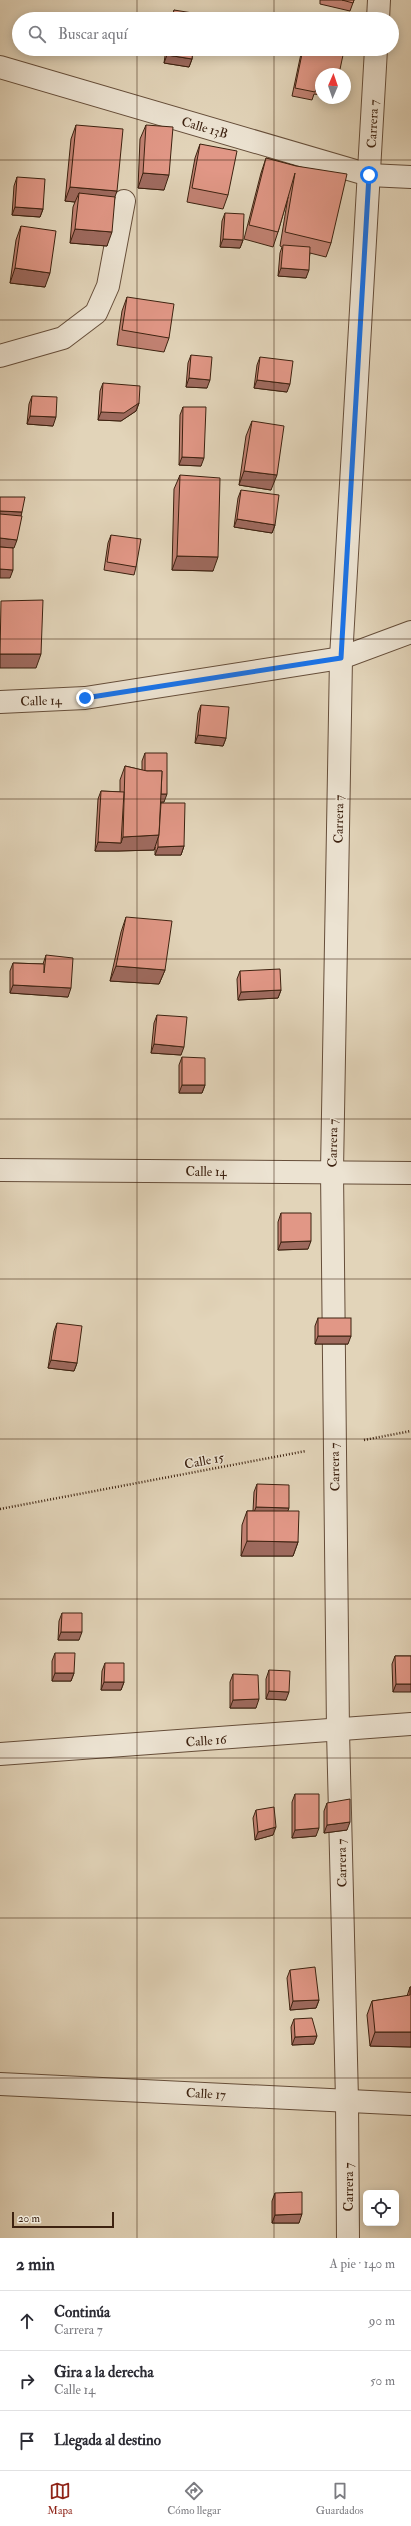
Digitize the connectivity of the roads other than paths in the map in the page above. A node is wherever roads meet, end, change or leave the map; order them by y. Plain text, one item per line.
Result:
1 (379, 0) edge
2 (378, 12) edge
3 (376, 56) edge
4 (0, 66) edge
5 (369, 175) junction
6 (411, 177) edge
7 (124, 201) dead end
8 (0, 356) edge
9 (411, 632) edge
10 (341, 658) junction
11 (0, 702) edge
12 (0, 1170) edge
13 (332, 1171) junction
14 (411, 1173) edge
15 (411, 1724) edge
16 (338, 1731) junction
17 (0, 1754) edge
18 (0, 2084) edge
19 (347, 2100) junction
20 (411, 2104) edge
21 (348, 2238) edge

1 - 2 street
3 - 5 street, Carrera 7
4 - 5 street, Calle 13B
5 - 6 street, Calle 13B
5 - 10 street, Carrera 7
7 - 8 street
9 - 10 street, Calle 14
10 - 11 street, Calle 14
10 - 13 street, Carrera 7
12 - 13 street, Calle 14
13 - 14 street, Calle 14
13 - 16 street, Carrera 7
15 - 16 street, Calle 16
16 - 17 street, Calle 16
16 - 19 street, Carrera 7
18 - 19 street, Calle 17
19 - 20 street, Calle 17
19 - 21 street, Carrera 7

